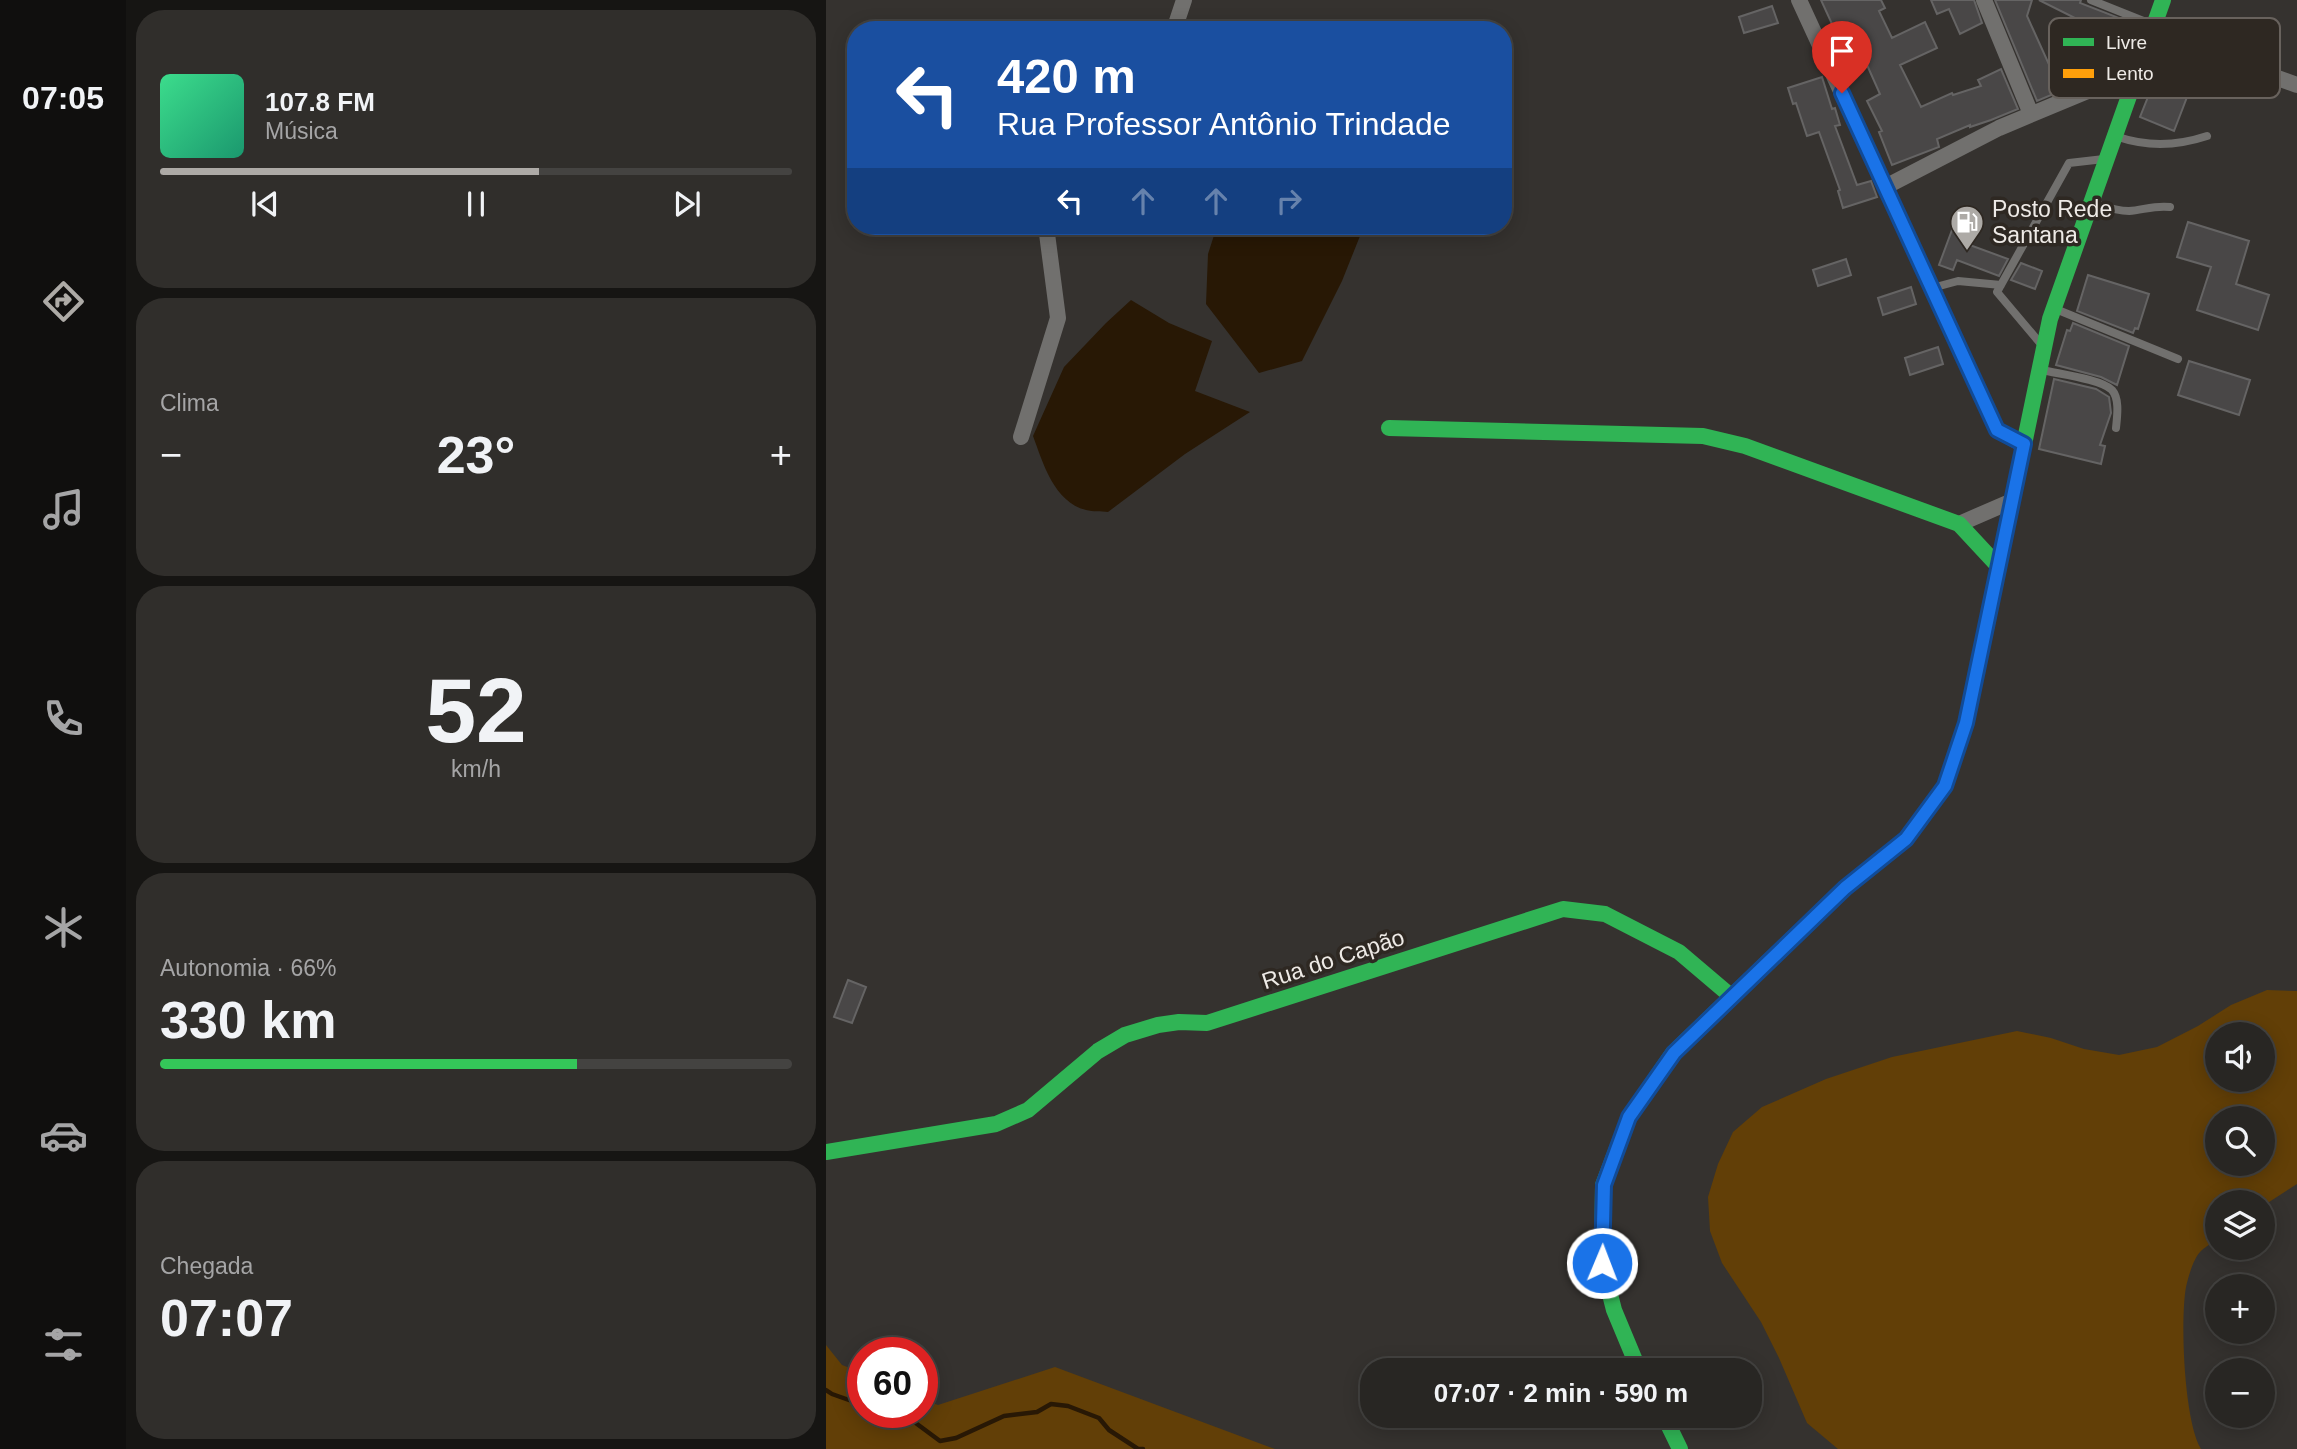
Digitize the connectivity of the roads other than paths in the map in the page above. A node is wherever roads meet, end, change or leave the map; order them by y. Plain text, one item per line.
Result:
1 (1184, 0) edge
2 (1799, 0) edge
3 (1984, 0) edge
4 (2091, 0) edge
5 (2163, 0) edge
6 (2129, 18) edge
7 (2157, 18) edge
8 (1177, 21) edge
9 (2280, 78) edge
10 (2297, 85) edge
11 (2070, 98) edge
12 (2129, 98) edge
13 (2031, 114) junction
14 (2115, 136) junction
15 (2207, 136) dead end
16 (2107, 159) junction
17 (1885, 187) junction
18 (2091, 202) junction
19 (2170, 207) dead end
20 (1047, 235) edge
21 (2001, 285) junction
22 (1932, 288) junction
23 (2054, 308) junction
24 (2044, 348) junction
25 (2178, 359) dead end
26 (2039, 369) junction
27 (2116, 428) dead end
28 (1389, 429) dead end
29 (1021, 437) dead end
30 (2024, 444) junction
31 (2012, 500) junction
32 (1959, 524) junction
33 (1998, 567) junction
34 (1732, 997) junction
35 (826, 1152) edge
36 (1634, 1358) edge
37 (1670, 1428) edge
38 (1680, 1449) edge

1 - 8 street
2 - 17 street
3 - 13 street
4 - 6 lane
5 - 7 street
9 - 10 street
11 - 13 street
12 - 14 street
13 - 17 street
14 - 15 lane
14 - 16 street
16 - 18 street
16 - 21 lane
17 - 22 street
18 - 19 lane
18 - 23 street
20 - 29 street
21 - 22 lane
21 - 24 lane
22 - 30 street
23 - 24 street
23 - 25 lane
24 - 26 street
26 - 27 lane
26 - 30 street
28 - 32 street
30 - 31 street
31 - 32 street
31 - 33 street
32 - 33 street
33 - 34 street
34 - 35 street, Rua do Capão
34 - 36 street
37 - 38 street

